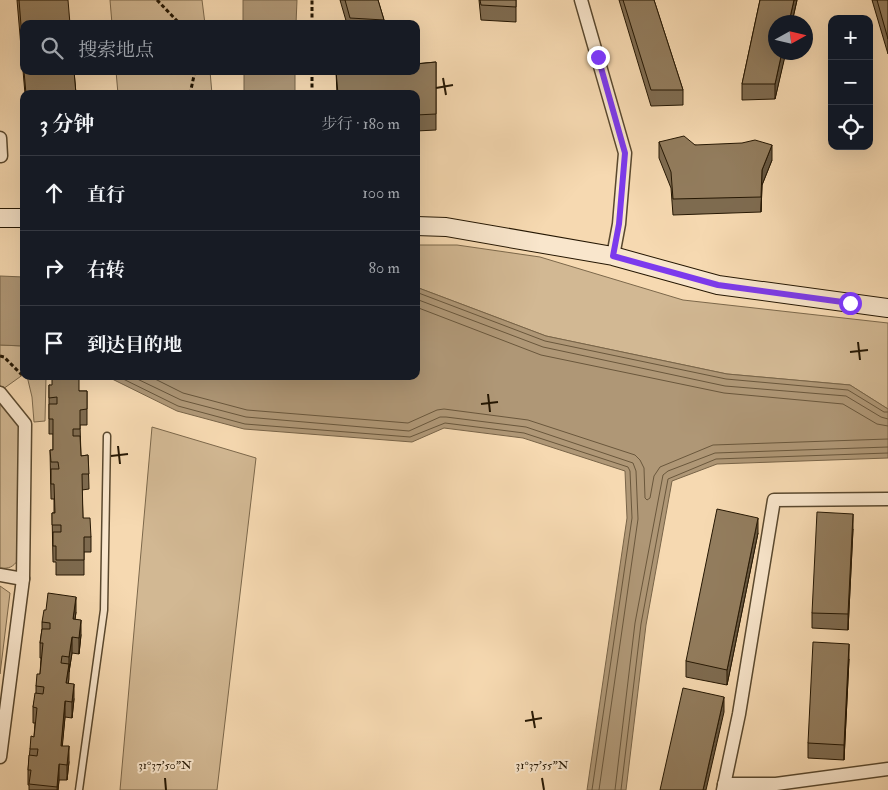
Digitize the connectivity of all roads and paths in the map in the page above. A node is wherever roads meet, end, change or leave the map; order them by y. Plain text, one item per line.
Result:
1 (157, 0) edge
2 (312, 0) edge
3 (581, 0) edge
4 (176, 20) edge
5 (312, 20) edge
6 (194, 75) edge
7 (312, 75) edge
8 (191, 90) edge
9 (312, 90) edge
10 (0, 138) edge
11 (0, 156) edge
12 (0, 218) edge
13 (20, 218) edge
14 (420, 226) edge
15 (613, 256) junction
16 (888, 308) edge
17 (0, 356) edge
18 (20, 374) edge
19 (0, 393) edge
20 (107, 436) dead end
21 (888, 499) edge
22 (0, 575) edge
23 (23, 579) junction
24 (0, 757) edge
25 (888, 769) edge
26 (724, 787) edge
27 (776, 787) edge
28 (79, 790) edge

1 - 4 path
2 - 5 path
3 - 15 street
6 - 8 path
7 - 9 path
10 - 11 street
12 - 13 street
14 - 15 street
15 - 16 street
17 - 18 path
19 - 23 street
20 - 28 lane
21 - 26 street
22 - 23 street
23 - 24 street
25 - 27 street
26 - 27 street

